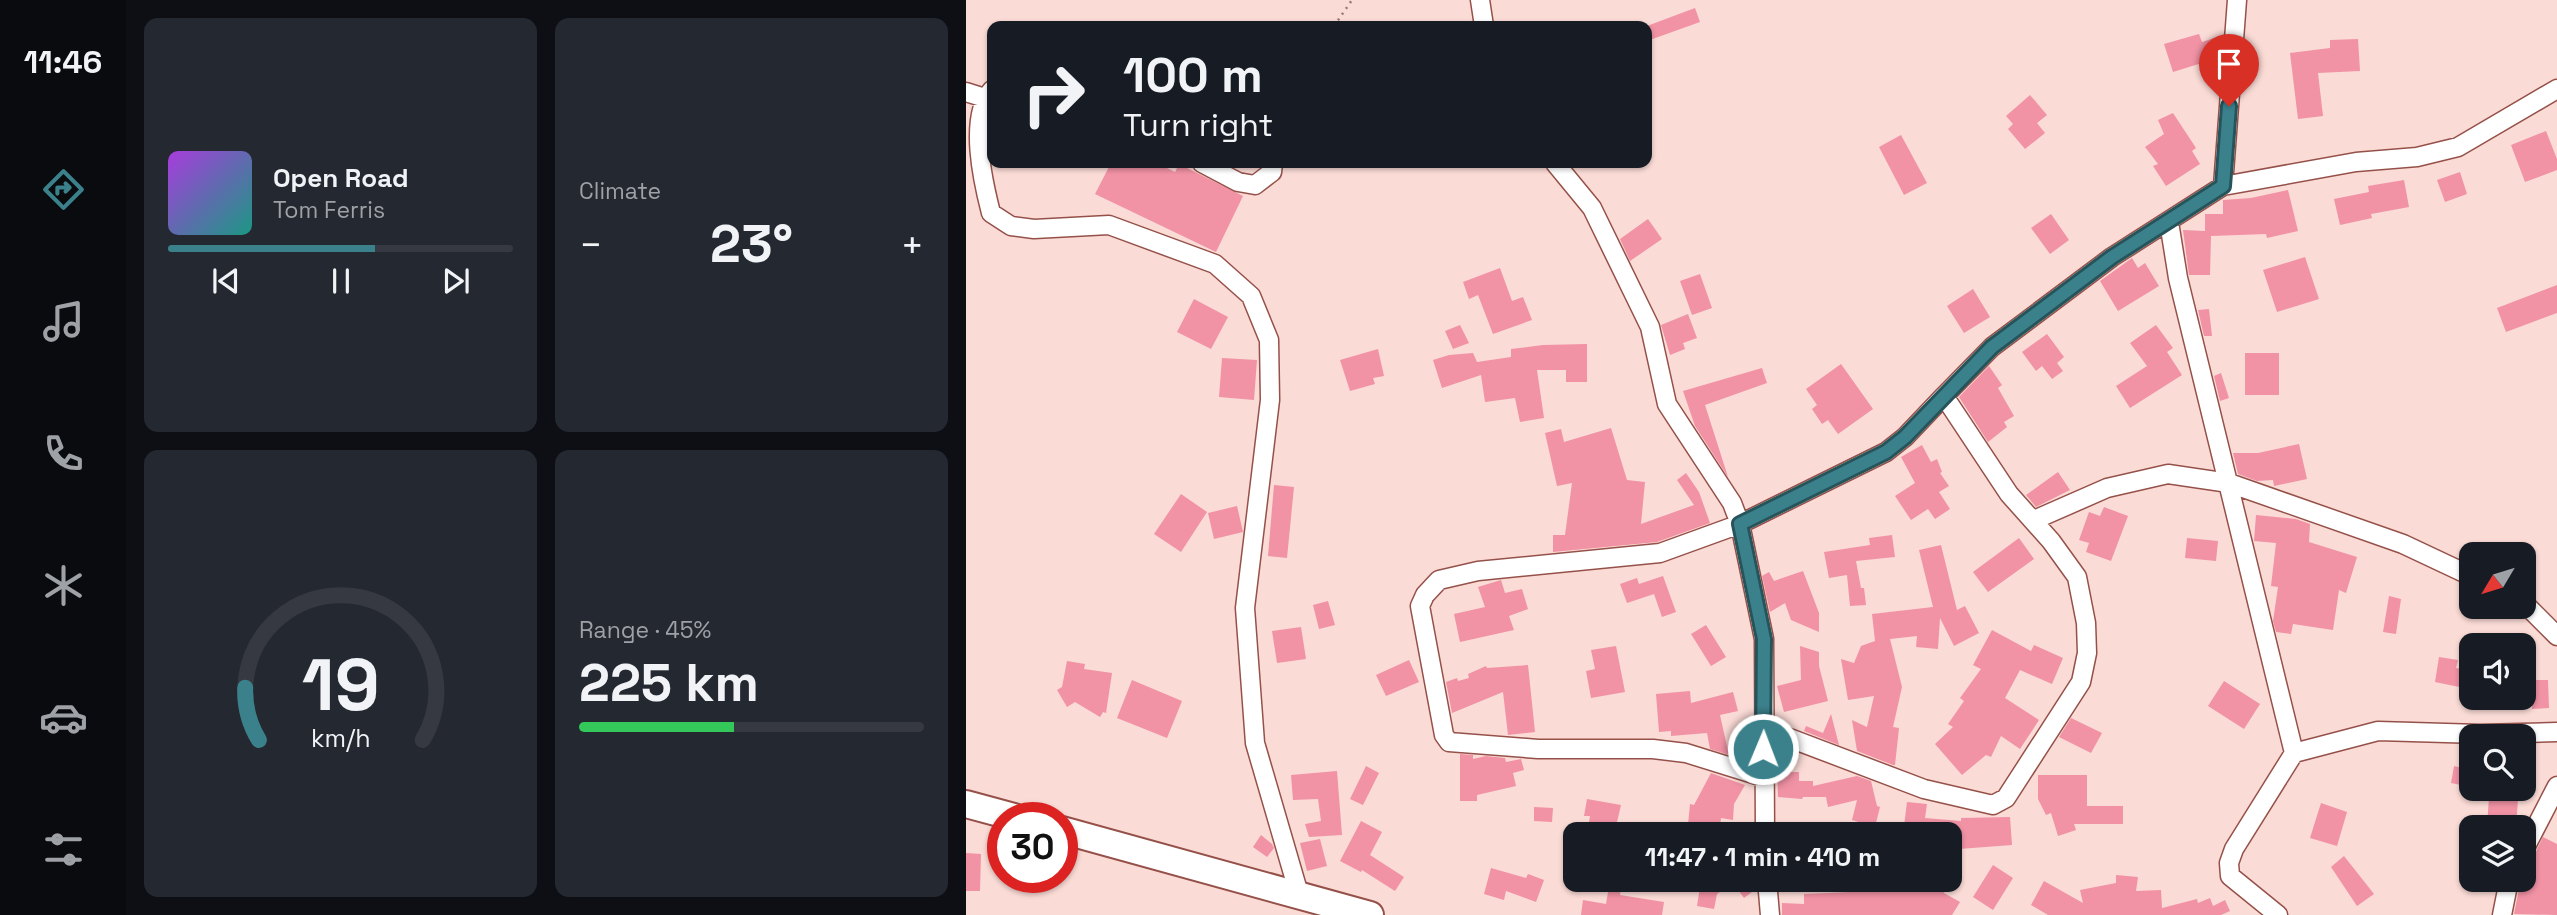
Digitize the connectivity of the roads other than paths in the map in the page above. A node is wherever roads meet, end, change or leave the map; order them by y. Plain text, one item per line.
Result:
1 (1480, 0) edge
2 (2237, 0) edge
3 (1483, 21) edge
4 (2557, 89) edge
5 (966, 92) edge
6 (987, 94) edge
7 (987, 100) edge
8 (1211, 168) edge
9 (1272, 168) edge
10 (1559, 168) edge
11 (2223, 186) junction
12 (2169, 222) junction
13 (1944, 396) junction
14 (2229, 483) junction
15 (2034, 520) junction
16 (1740, 524) junction
17 (2459, 570) edge
18 (2536, 615) edge
19 (2557, 636) edge
20 (1763, 728) junction
21 (2557, 732) edge
22 (2294, 753) junction
23 (1763, 777) junction
24 (2557, 786) edge
25 (966, 804) edge
26 (987, 810) edge
27 (1765, 822) edge
28 (2536, 827) edge
29 (1078, 834) edge
30 (1768, 892) edge
31 (2507, 892) edge
32 (1299, 894) junction
33 (1370, 915) edge
34 (1770, 915) edge
35 (2278, 915) edge
36 (2502, 915) edge

1 - 3 street
2 - 11 street
4 - 11 street
5 - 6 street
7 - 32 street
8 - 9 street
10 - 16 street
11 - 12 street
12 - 13 street
12 - 14 street
13 - 15 street
13 - 16 street
14 - 15 street
14 - 17 street
14 - 22 street
15 - 20 street
16 - 20 street
16 - 23 street
18 - 19 street
20 - 23 street
21 - 22 street
22 - 35 street
23 - 27 street
24 - 28 street
25 - 26 main road
29 - 32 main road
30 - 34 street
31 - 36 street
32 - 33 main road

